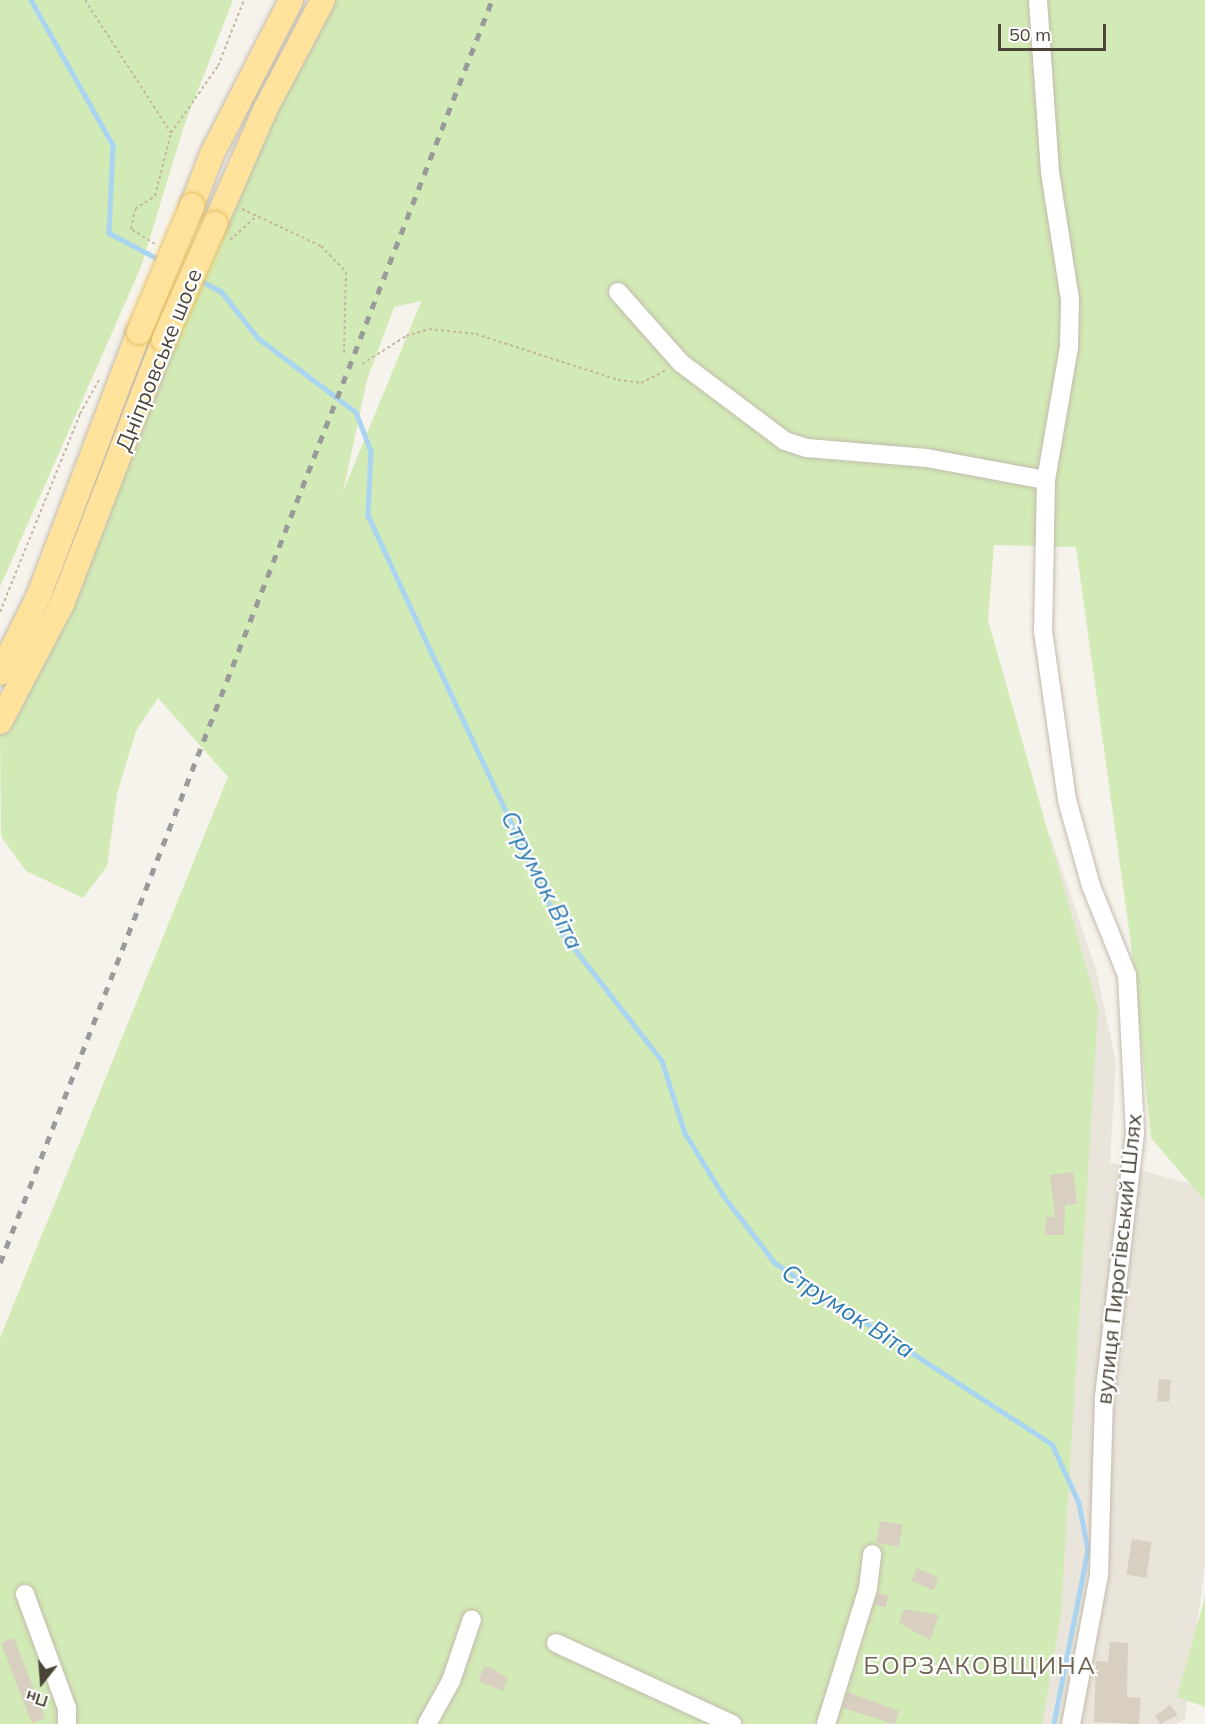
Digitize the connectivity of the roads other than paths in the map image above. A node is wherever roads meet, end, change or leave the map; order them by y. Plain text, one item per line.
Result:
1 (291, 0) edge
2 (323, 0) edge
3 (1038, 0) edge
4 (618, 292) dead end
5 (1046, 480) junction
6 (0, 673) edge
7 (0, 722) edge
8 (872, 1554) dead end
9 (25, 1594) dead end
10 (472, 1618) dead end
11 (556, 1643) dead end
12 (67, 1724) edge
13 (428, 1724) edge
14 (732, 1724) edge
15 (826, 1724) edge
16 (1071, 1724) edge

1 - 6 main road, Дніпровське шосе, bridge
2 - 7 main road, Дніпровське шосе, bridge
3 - 5 street, вулиця Пирогівський Шлях
4 - 5 street
5 - 16 street, вулиця Пирогівський Шлях
8 - 15 street
9 - 12 street
10 - 13 street
11 - 14 street

